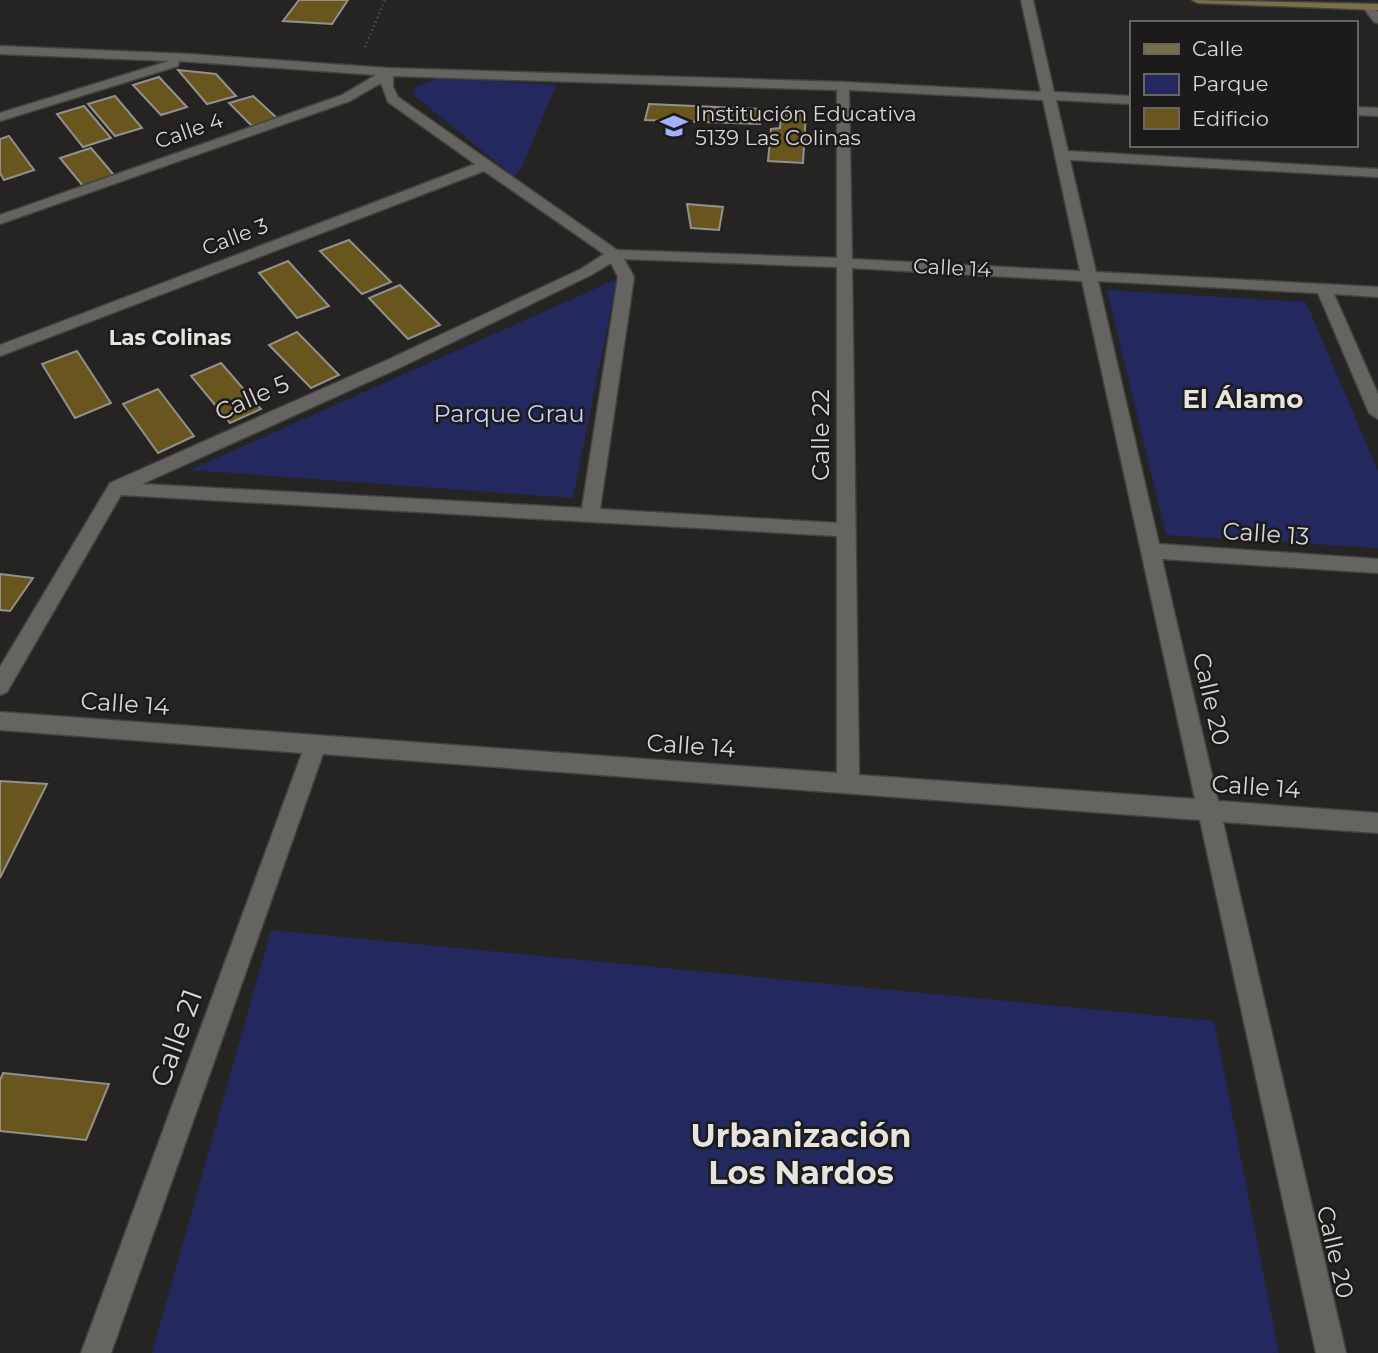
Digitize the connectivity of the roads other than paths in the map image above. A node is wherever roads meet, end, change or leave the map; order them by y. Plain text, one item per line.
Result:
1 (1027, 0) edge
2 (1198, 0) edge
3 (1373, 7) edge
4 (1378, 20) edge
5 (0, 50) edge
6 (189, 58) junction
7 (387, 72) junction
8 (843, 86) junction
9 (1049, 97) junction
10 (1130, 100) edge
11 (1357, 111) edge
12 (1378, 112) edge
13 (0, 117) edge
14 (1061, 155) junction
15 (486, 165) junction
16 (1378, 173) edge
17 (0, 220) edge
18 (614, 254) junction
19 (844, 263) junction
20 (1089, 275) junction
21 (1324, 289) junction
22 (1378, 292) edge
23 (0, 351) edge
24 (1378, 413) edge
25 (116, 488) junction
26 (590, 516) junction
27 (846, 530) junction
28 (1151, 551) junction
29 (1378, 566) edge
30 (0, 686) edge
31 (0, 721) edge
32 (316, 744) junction
33 (848, 783) junction
34 (1209, 810) junction
35 (1378, 822) edge
36 (96, 1353) edge
37 (1331, 1353) edge

1 - 9 street
2 - 3 main road
3 - 4 street
5 - 6 street
6 - 7 street
6 - 13 street
7 - 8 street
7 - 15 street
7 - 17 street, Calle 4
8 - 9 street
8 - 19 street, Calle 22
9 - 10 street
9 - 14 street, Calle 20
11 - 12 street
14 - 16 street
14 - 20 street, Calle 20
15 - 18 street
15 - 23 street, Calle 3
18 - 19 street, Calle 14
18 - 25 street, Calle 5
18 - 26 street
19 - 20 street, Calle 14
19 - 27 street, Calle 22
20 - 21 street, Calle 14
20 - 28 street, Calle 20
21 - 22 street, Calle 14
21 - 24 street
25 - 26 street
25 - 30 street
26 - 27 street
27 - 33 street, Calle 22
28 - 29 street, Calle 13
28 - 34 street, Calle 20
31 - 32 street, Calle 14
32 - 33 street, Calle 14
32 - 36 street, Calle 21
33 - 34 street, Calle 14
34 - 35 street, Calle 14
34 - 37 street, Calle 20

